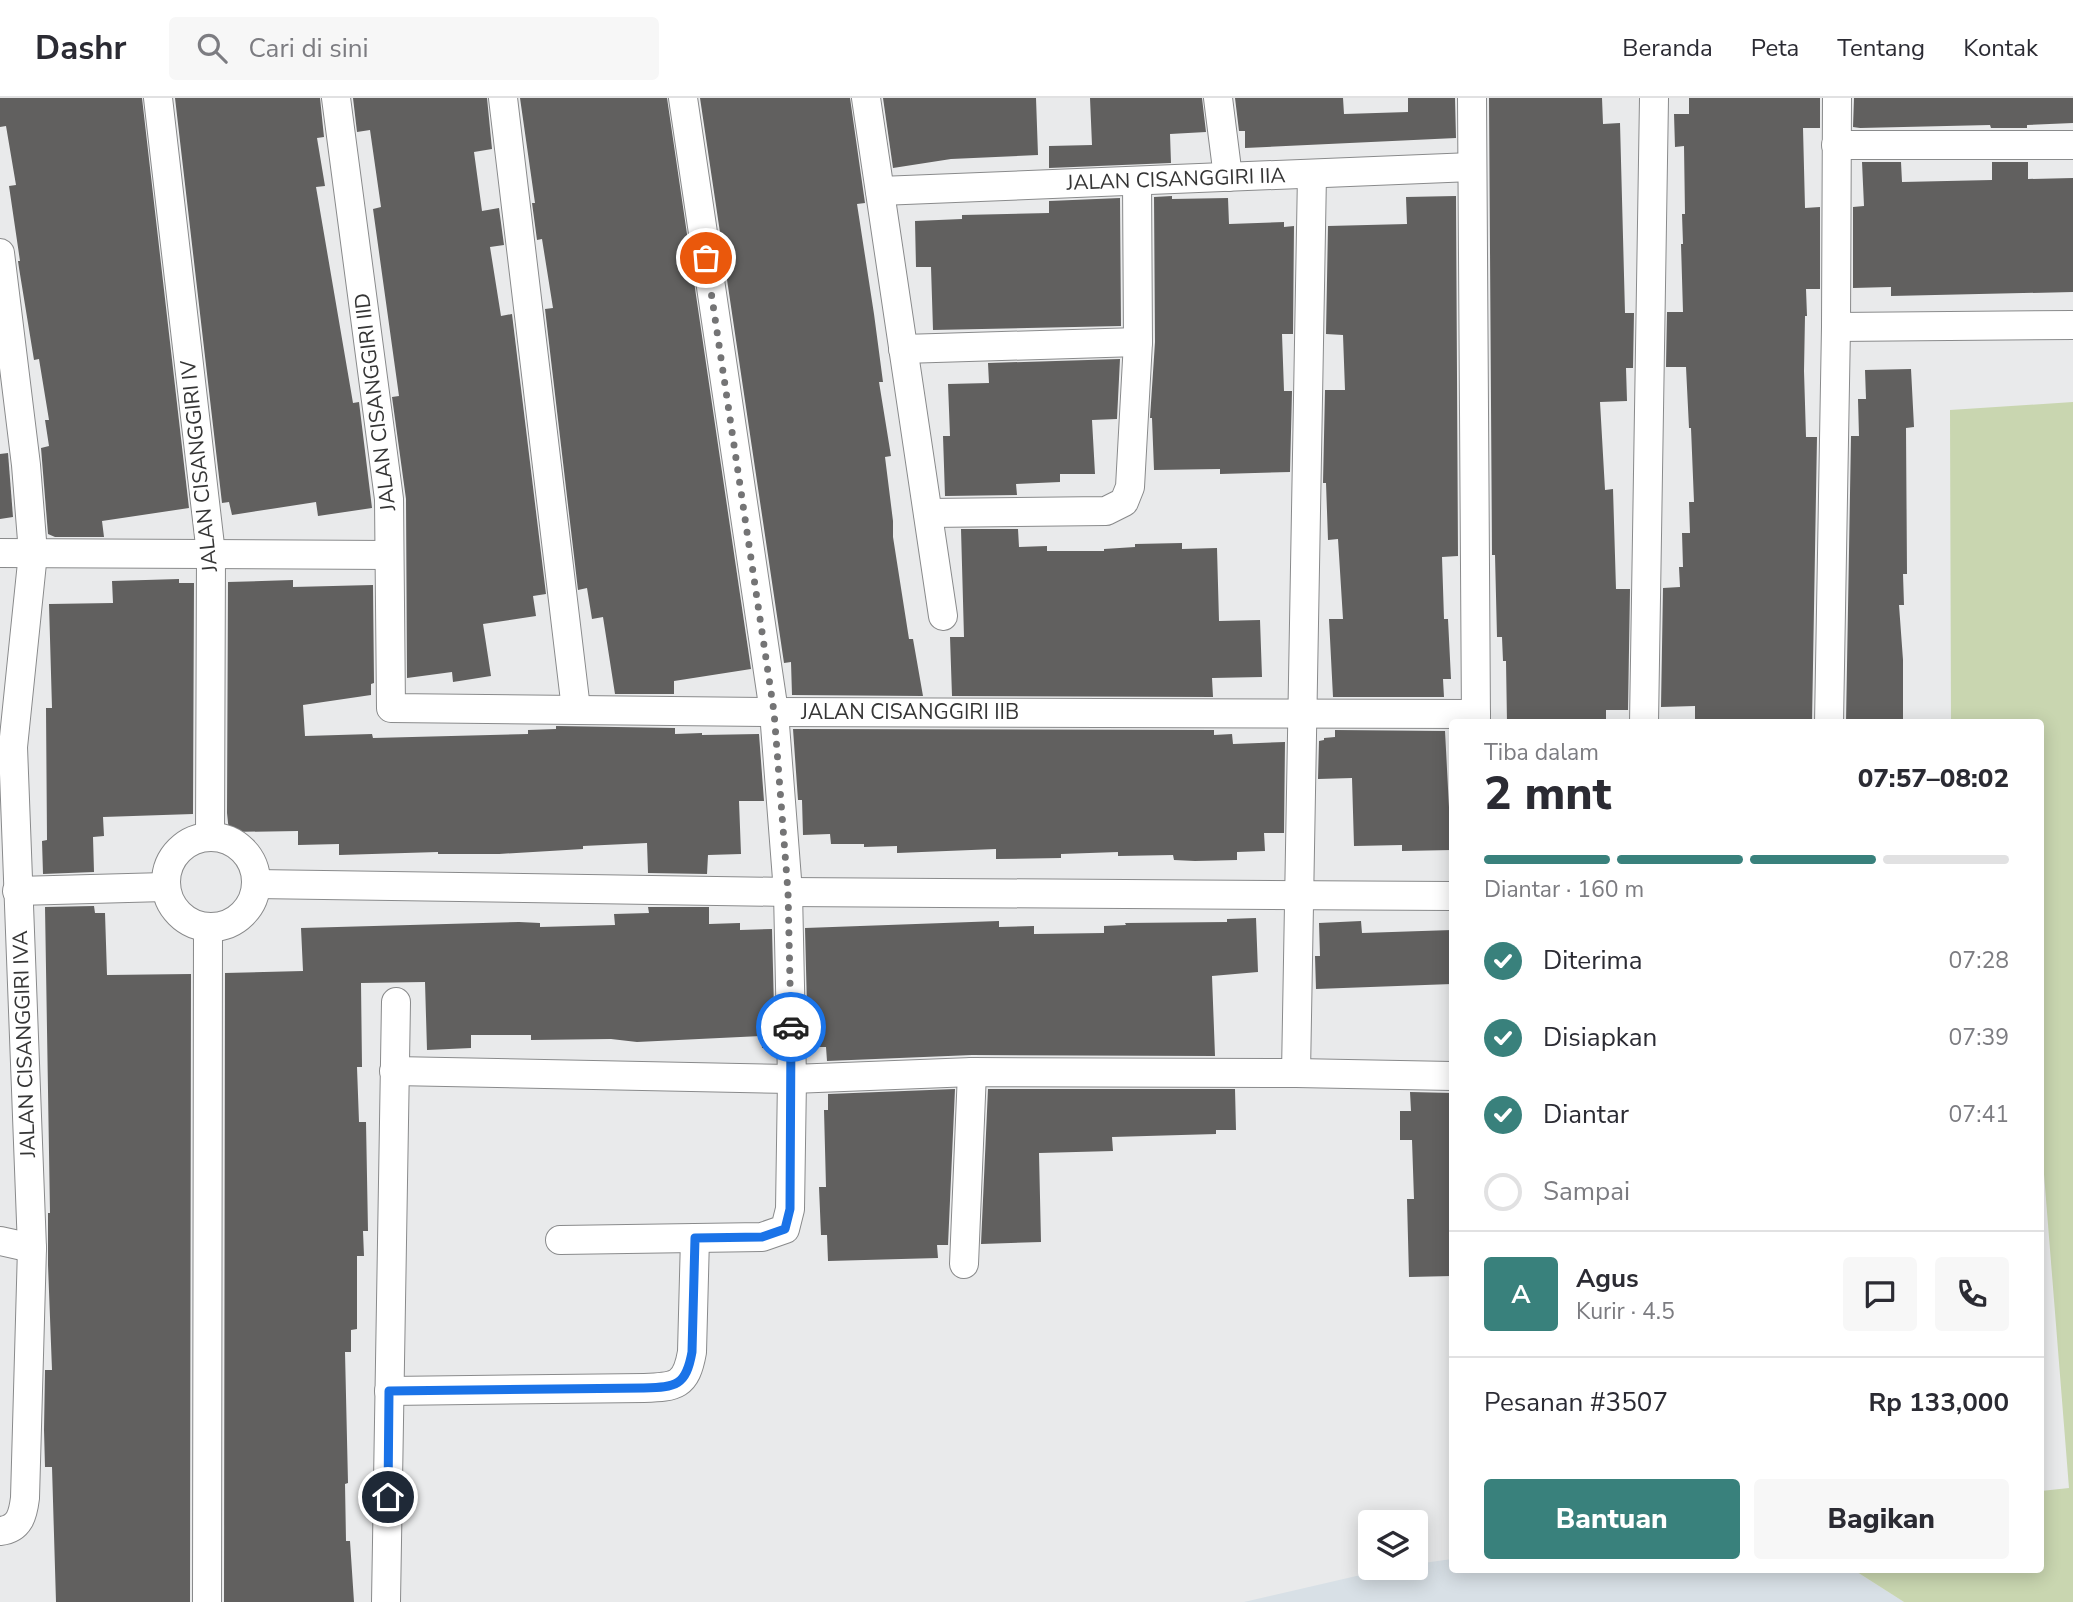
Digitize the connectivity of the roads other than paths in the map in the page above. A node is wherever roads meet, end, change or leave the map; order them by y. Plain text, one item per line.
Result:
1 (158, 98) edge
2 (336, 98) edge
3 (503, 98) edge
4 (683, 98) edge
5 (866, 98) edge
6 (1218, 98) edge
7 (1472, 98) edge
8 (1654, 98) edge
9 (1837, 98) edge
10 (1836, 145) junction
11 (2073, 145) edge
12 (1472, 167) junction
13 (1312, 174) junction
14 (1228, 177) junction
15 (1137, 181) junction
16 (880, 191) junction
17 (0, 253) edge
18 (2073, 325) edge
19 (1836, 327) junction
20 (1138, 342) junction
21 (903, 349) junction
22 (928, 513) junction
23 (33, 552) junction
24 (0, 553) edge
25 (211, 554) junction
26 (389, 555) junction
27 (943, 616) dead end
28 (390, 708) joint
29 (576, 709) junction
30 (774, 712) junction
31 (1303, 713) junction
32 (1476, 719) edge
33 (1644, 719) edge
34 (1829, 719) edge
35 (13, 747) junction
36 (0, 808) edge
37 (210, 836) junction
38 (256, 884) junction
39 (166, 887) junction
40 (18, 891) junction
41 (788, 892) junction
42 (1299, 893) junction
43 (1449, 896) edge
44 (208, 928) junction
45 (396, 1002) dead end
46 (394, 1072) junction
47 (972, 1072) junction
48 (1296, 1073) junction
49 (1449, 1076) edge
50 (792, 1079) junction
51 (695, 1238) junction
52 (560, 1240) dead end
53 (0, 1241) edge
54 (32, 1248) junction
55 (964, 1264) dead end
56 (389, 1391) junction
57 (0, 1531) edge
58 (207, 1602) edge
59 (386, 1602) edge

1 - 25 street, JALAN CISANGGIRI IV
2 - 26 street, JALAN CISANGGIRI IID
3 - 29 street
4 - 30 street
5 - 16 street
6 - 14 street
7 - 12 street
8 - 33 street
9 - 10 street
10 - 11 street
10 - 19 street
12 - 13 street, JALAN CISANGGIRI IIA
12 - 32 street
13 - 14 street, JALAN CISANGGIRI IIA
13 - 31 street
14 - 15 street, JALAN CISANGGIRI IIA
15 - 16 street, JALAN CISANGGIRI IIA
15 - 20 street
16 - 21 street
17 - 23 street, JALAN CISANGGIRI IVA
18 - 19 street
19 - 34 street
20 - 21 street
20 - 22 street
21 - 22 street
22 - 27 street
23 - 24 street
23 - 25 street
23 - 35 street, JALAN CISANGGIRI IVA
25 - 26 street
25 - 37 street, JALAN CISANGGIRI IV
26 - 28 street, JALAN CISANGGIRI IID
28 - 29 street, JALAN CISANGGIRI IIB
29 - 30 street, JALAN CISANGGIRI IIB
30 - 31 street, JALAN CISANGGIRI IIB
30 - 41 street
31 - 32 street
31 - 42 street
35 - 36 street
35 - 40 street, JALAN CISANGGIRI IVA
37 - 38 street
37 - 39 street
38 - 41 street
38 - 44 street
39 - 40 street
39 - 44 street
40 - 54 street, JALAN CISANGGIRI IVA
41 - 42 street
41 - 50 street
42 - 43 street
42 - 48 street
44 - 58 street
45 - 46 street
46 - 50 street
46 - 56 street
47 - 48 street
47 - 50 street
47 - 55 street
48 - 49 street
50 - 51 street
51 - 52 street
51 - 56 street
53 - 54 street
54 - 57 street, JALAN CISANGGIRI IVA
56 - 59 street

